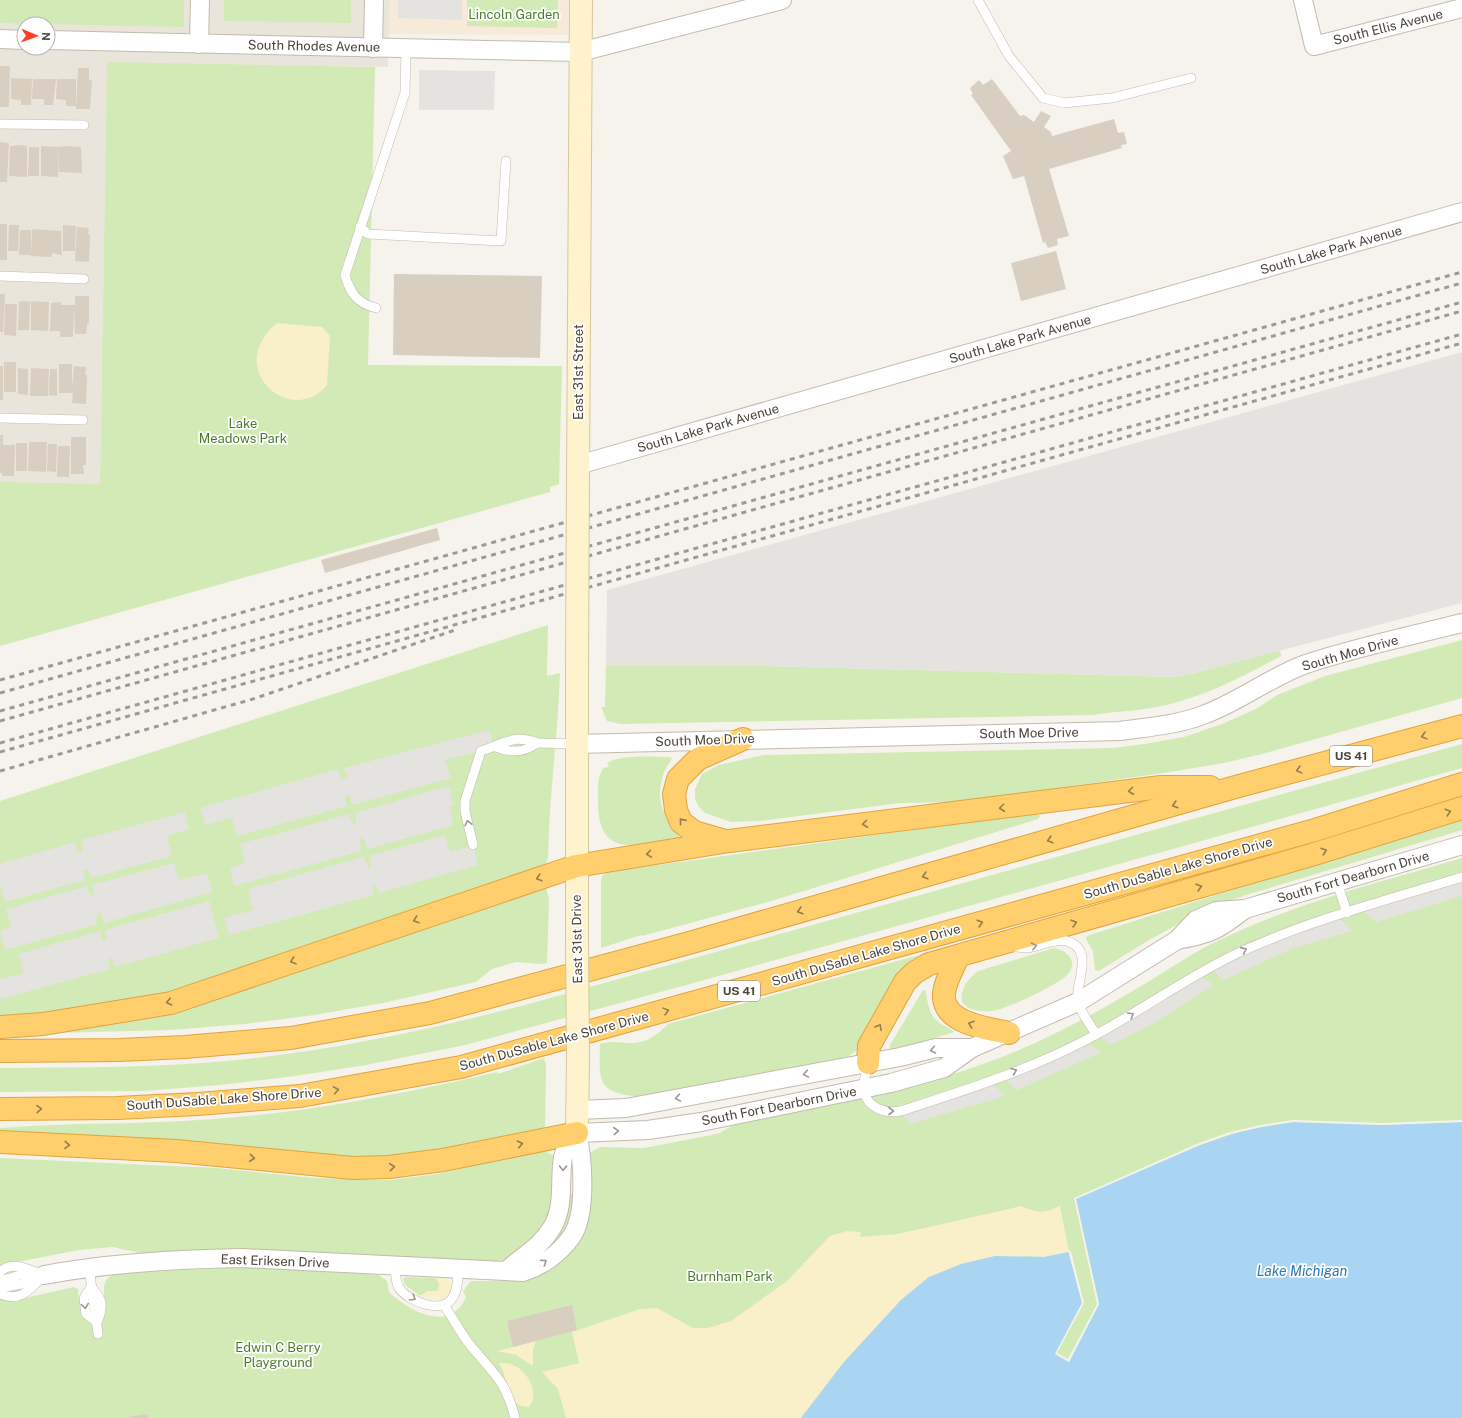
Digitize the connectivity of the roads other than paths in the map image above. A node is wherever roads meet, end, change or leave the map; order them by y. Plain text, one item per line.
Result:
1 (200, 0) edge
2 (374, 0) edge
3 (581, 0) edge
4 (782, 0) edge
5 (978, 0) edge
6 (1303, 0) edge
7 (1462, 8) edge
8 (0, 39) edge
9 (16, 40) edge
10 (56, 40) edge
11 (199, 44) junction
12 (373, 48) junction
13 (406, 48) junction
14 (580, 52) junction
15 (1191, 78) dead end
16 (0, 124) edge
17 (84, 125) dead end
18 (506, 161) dead end
19 (1462, 212) edge
20 (360, 227) junction
21 (0, 276) edge
22 (84, 279) dead end
23 (376, 308) dead end
24 (0, 418) edge
25 (83, 420) dead end
26 (578, 472) junction
27 (1462, 623) edge
28 (1462, 726) edge
29 (743, 739) junction
30 (576, 744) junction
31 (1462, 784) edge
32 (1239, 786) junction
33 (1462, 808) edge
34 (729, 841) junction
35 (1462, 845) edge
36 (473, 846) dead end
37 (576, 866) junction
38 (1462, 877) edge
39 (1337, 882) junction
40 (1347, 913) junction
41 (996, 944) junction
42 (958, 956) junction
43 (1078, 1002) junction
44 (0, 1027) edge
45 (1009, 1033) junction
46 (1096, 1034) junction
47 (972, 1048) junction
48 (0, 1051) edge
49 (868, 1063) junction
50 (864, 1089) junction
51 (0, 1109) edge
52 (578, 1110) junction
53 (577, 1133) junction
54 (0, 1142) edge
55 (89, 1267) junction
56 (395, 1267) junction
57 (458, 1269) junction
58 (0, 1272) edge
59 (44, 1276) junction
60 (0, 1281) edge
61 (0, 1288) edge
62 (0, 1294) edge
63 (444, 1305) junction
64 (98, 1334) dead end
65 (515, 1418) edge

1 - 11 street
2 - 12 street
3 - 14 main road, East 31st Street
4 - 14 street, South Rhodes Avenue
5 - 15 lane
6 - 7 street, South Ellis Avenue
8 - 9 street
10 - 11 street, South Rhodes Avenue
11 - 12 street, South Rhodes Avenue
12 - 13 street, South Rhodes Avenue
13 - 14 street, South Rhodes Avenue
13 - 20 lane
14 - 26 main road, East 31st Street
16 - 17 lane
18 - 20 lane
19 - 26 street, South Lake Park Avenue
20 - 23 lane
21 - 22 lane
24 - 25 lane
26 - 30 main road, East 31st Street, bridge
27 - 29 street, South Moe Drive
28 -> 32 highway, US 41
29 - 30 street, South Moe Drive
34 -> 29 highway
36 -> 30 lane
30 - 37 main road, East 31st Drive
51 -> 31 highway, South DuSable Lake Shore Drive / US 41
32 -> 34 highway
32 -> 48 highway, US 41
41 -> 33 highway
34 -> 37 highway
35 - 39 street, South Fort Dearborn Drive
37 -> 44 highway
37 - 52 main road, East 31st Drive, bridge
38 - 40 lane
39 - 40 lane
39 - 43 street, South Fort Dearborn Drive
46 -> 40 lane
41 - 42 highway
41 -> 43 lane
45 -> 42 highway
49 -> 42 highway
43 - 45 street, South Fort Dearborn Drive
43 - 46 lane
45 - 47 street, South Fort Dearborn Drive
50 -> 46 lane
47 -> 49 street, South Fort Dearborn Drive
47 - 50 street, South Fort Dearborn Drive
49 - 50 lane
49 -> 52 street, South Fort Dearborn Drive
53 -> 50 street, South Fort Dearborn Drive
52 - 53 main road, East 31st Drive
54 -> 53 highway
53 - 57 street, East Eriksen Drive
55 - 56 street, East Eriksen Drive
55 - 59 street, East Eriksen Drive
55 - 64 lane
56 - 57 street, East Eriksen Drive
56 -> 63 lane
57 - 63 lane
58 - 59 lane
59 - 60 lane
59 - 61 lane
59 - 62 lane
63 - 65 lane

